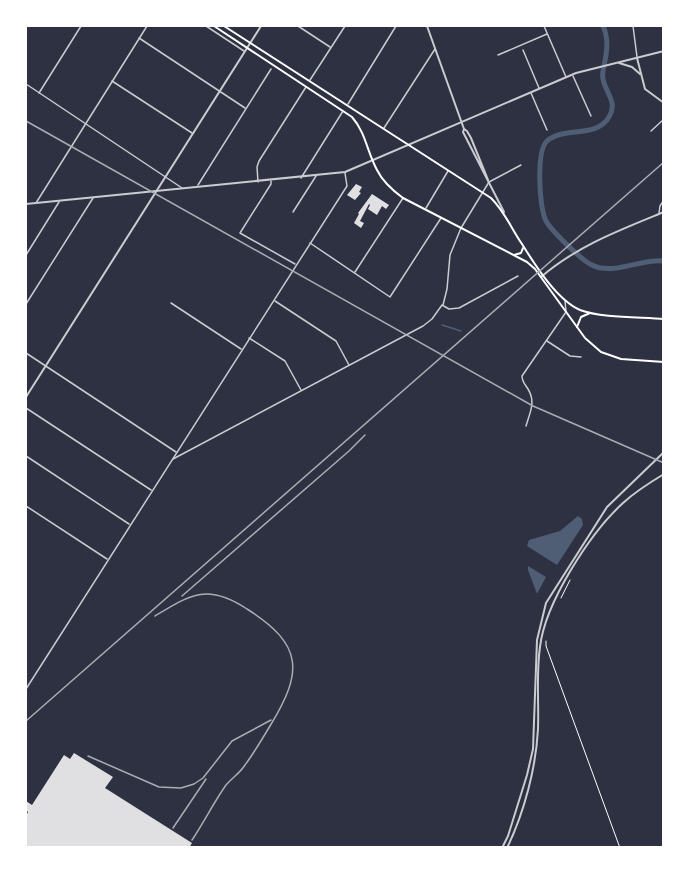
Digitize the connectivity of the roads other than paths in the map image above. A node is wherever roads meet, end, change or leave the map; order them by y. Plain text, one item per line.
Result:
1 (81, 26) edge
2 (147, 26) edge
3 (206, 26) edge
4 (214, 26) edge
5 (224, 26) edge
6 (261, 26) edge
7 (298, 26) edge
8 (345, 26) edge
9 (396, 26) edge
10 (427, 26) edge
11 (544, 26) edge
12 (633, 26) edge
13 (548, 33) junction
14 (139, 38) junction
15 (250, 43) junction
16 (331, 47) junction
17 (435, 48) junction
18 (246, 50) junction
19 (523, 50) dead end
20 (663, 51) edge
21 (498, 55) dead end
22 (637, 58) junction
23 (618, 62) junction
24 (271, 69) dead end
25 (573, 75) junction
26 (567, 77) junction
27 (641, 77) junction
28 (112, 81) junction
29 (309, 81) junction
30 (26, 84) edge
31 (306, 86) junction
32 (540, 89) junction
33 (220, 91) junction
34 (39, 93) junction
35 (531, 93) junction
36 (663, 103) edge
37 (347, 106) junction
38 (246, 108) junction
39 (344, 111) junction
40 (591, 116) dead end
41 (663, 120) edge
42 (461, 123) junction
43 (86, 124) junction
44 (383, 129) junction
45 (547, 130) dead end
46 (651, 131) dead end
47 (193, 134) junction
48 (410, 146) junction
49 (373, 162) junction
50 (521, 165) dead end
51 (448, 170) junction
52 (345, 172) junction
53 (315, 176) junction
54 (166, 177) junction
55 (301, 178) junction
56 (271, 181) junction
57 (489, 181) junction
58 (258, 182) junction
59 (196, 188) junction
60 (184, 189) junction
61 (157, 192) junction
62 (483, 192) junction
63 (94, 198) junction
64 (403, 198) junction
65 (663, 200) edge
66 (59, 202) junction
67 (36, 203) junction
68 (26, 204) edge
69 (426, 209) junction
70 (293, 212) dead end
71 (504, 212) junction
72 (663, 212) edge
73 (659, 214) junction
74 (441, 217) junction
75 (461, 228) junction
76 (310, 243) junction
77 (523, 246) junction
78 (26, 255) edge
79 (514, 255) junction
80 (296, 265) junction
81 (355, 273) junction
82 (518, 276) dead end
83 (542, 276) junction
84 (273, 300) junction
85 (565, 300) junction
86 (171, 303) dead end
87 (26, 304) edge
88 (442, 305) junction
89 (566, 312) junction
90 (592, 313) junction
91 (663, 319) edge
92 (577, 328) junction
93 (249, 338) junction
94 (546, 341) junction
95 (242, 350) junction
96 (26, 353) edge
97 (580, 357) dead end
98 (663, 362) edge
99 (45, 366) junction
100 (349, 366) junction
101 (301, 391) junction
102 (26, 397) edge
103 (26, 408) edge
104 (526, 426) dead end
105 (177, 452) junction
106 (663, 452) edge
107 (26, 456) edge
108 (172, 460) junction
109 (663, 474) edge
110 (152, 491) junction
111 (26, 506) edge
112 (130, 525) junction
113 (108, 560) junction
114 (26, 688) edge
115 (504, 848) edge

1 - 34 street
2 - 14 street
3 - 18 street
4 - 18 main road
5 - 15 main road
6 - 15 street
7 - 16 street
8 - 16 street
9 - 37 street
10 - 17 street
11 - 13 street
12 - 22 street
13 - 21 street
13 - 26 street
14 - 28 street
14 - 33 street
15 - 18 street
15 - 29 main road
16 - 29 street
17 - 42 street
17 - 44 street
18 - 31 main road
18 - 33 street
19 - 32 street
20 - 22 street
22 - 23 street
22 - 27 street
23 - 25 street
23 - 27 street
24 - 38 street
25 - 26 street
25 - 40 street
26 - 32 street
27 - 36 street
28 - 43 street
28 - 47 street
29 - 37 main road
30 - 34 street
31 - 39 main road
31 - 58 street
32 - 35 street
33 - 38 street
33 - 47 street
34 - 43 street
35 - 42 street
35 - 45 street
37 - 44 main road
38 - 59 street
39 - 49 main road
39 - 55 street
41 - 46 street
42 - 48 street
42 - 57 street
43 - 54 street
43 - 67 street
44 - 48 main road
47 - 54 street
48 - 49 street
48 - 51 main road
49 - 52 street
49 - 64 main road
50 - 57 street
51 - 62 main road
51 - 69 street
52 - 53 street
52 - 76 street
53 - 55 street
53 - 70 street
54 - 60 street
54 - 61 street
55 - 56 street
56 - 58 street
56 - 80 street
57 - 62 street
57 - 71 street
58 - 59 street
59 - 60 street
60 - 61 street
61 - 63 street
61 - 99 street
62 - 71 main road
62 - 75 street
63 - 66 street
63 - 87 street
64 - 69 main road
64 - 81 street
65 - 73 street
66 - 67 street
66 - 78 street
67 - 68 street
69 - 74 main road
71 - 77 main road
72 - 73 street
73 - 83 street
74 - 75 main road
74 - 81 street
75 - 79 main road
75 - 88 street
76 - 80 street
76 - 81 street
77 - 79 main road
77 - 83 main road
79 - 83 main road
80 - 84 street
82 - 88 street
83 - 85 main road
83 - 89 main road
84 - 93 street
84 - 100 street
85 - 89 street
85 - 90 main road
86 - 95 street
88 - 100 street
89 - 92 main road
89 - 94 street
90 - 91 main road
90 - 92 main road
92 - 98 main road
93 - 95 street
93 - 101 street
94 - 97 street
94 - 104 street
95 - 105 street
96 - 99 street
99 - 102 street
99 - 105 street
100 - 101 street
101 - 108 street
103 - 110 street
105 - 108 street
106 - 115 street
107 - 112 street
108 - 110 street
109 - 115 street
110 - 112 street
111 - 113 street
112 - 113 street
113 - 114 street

